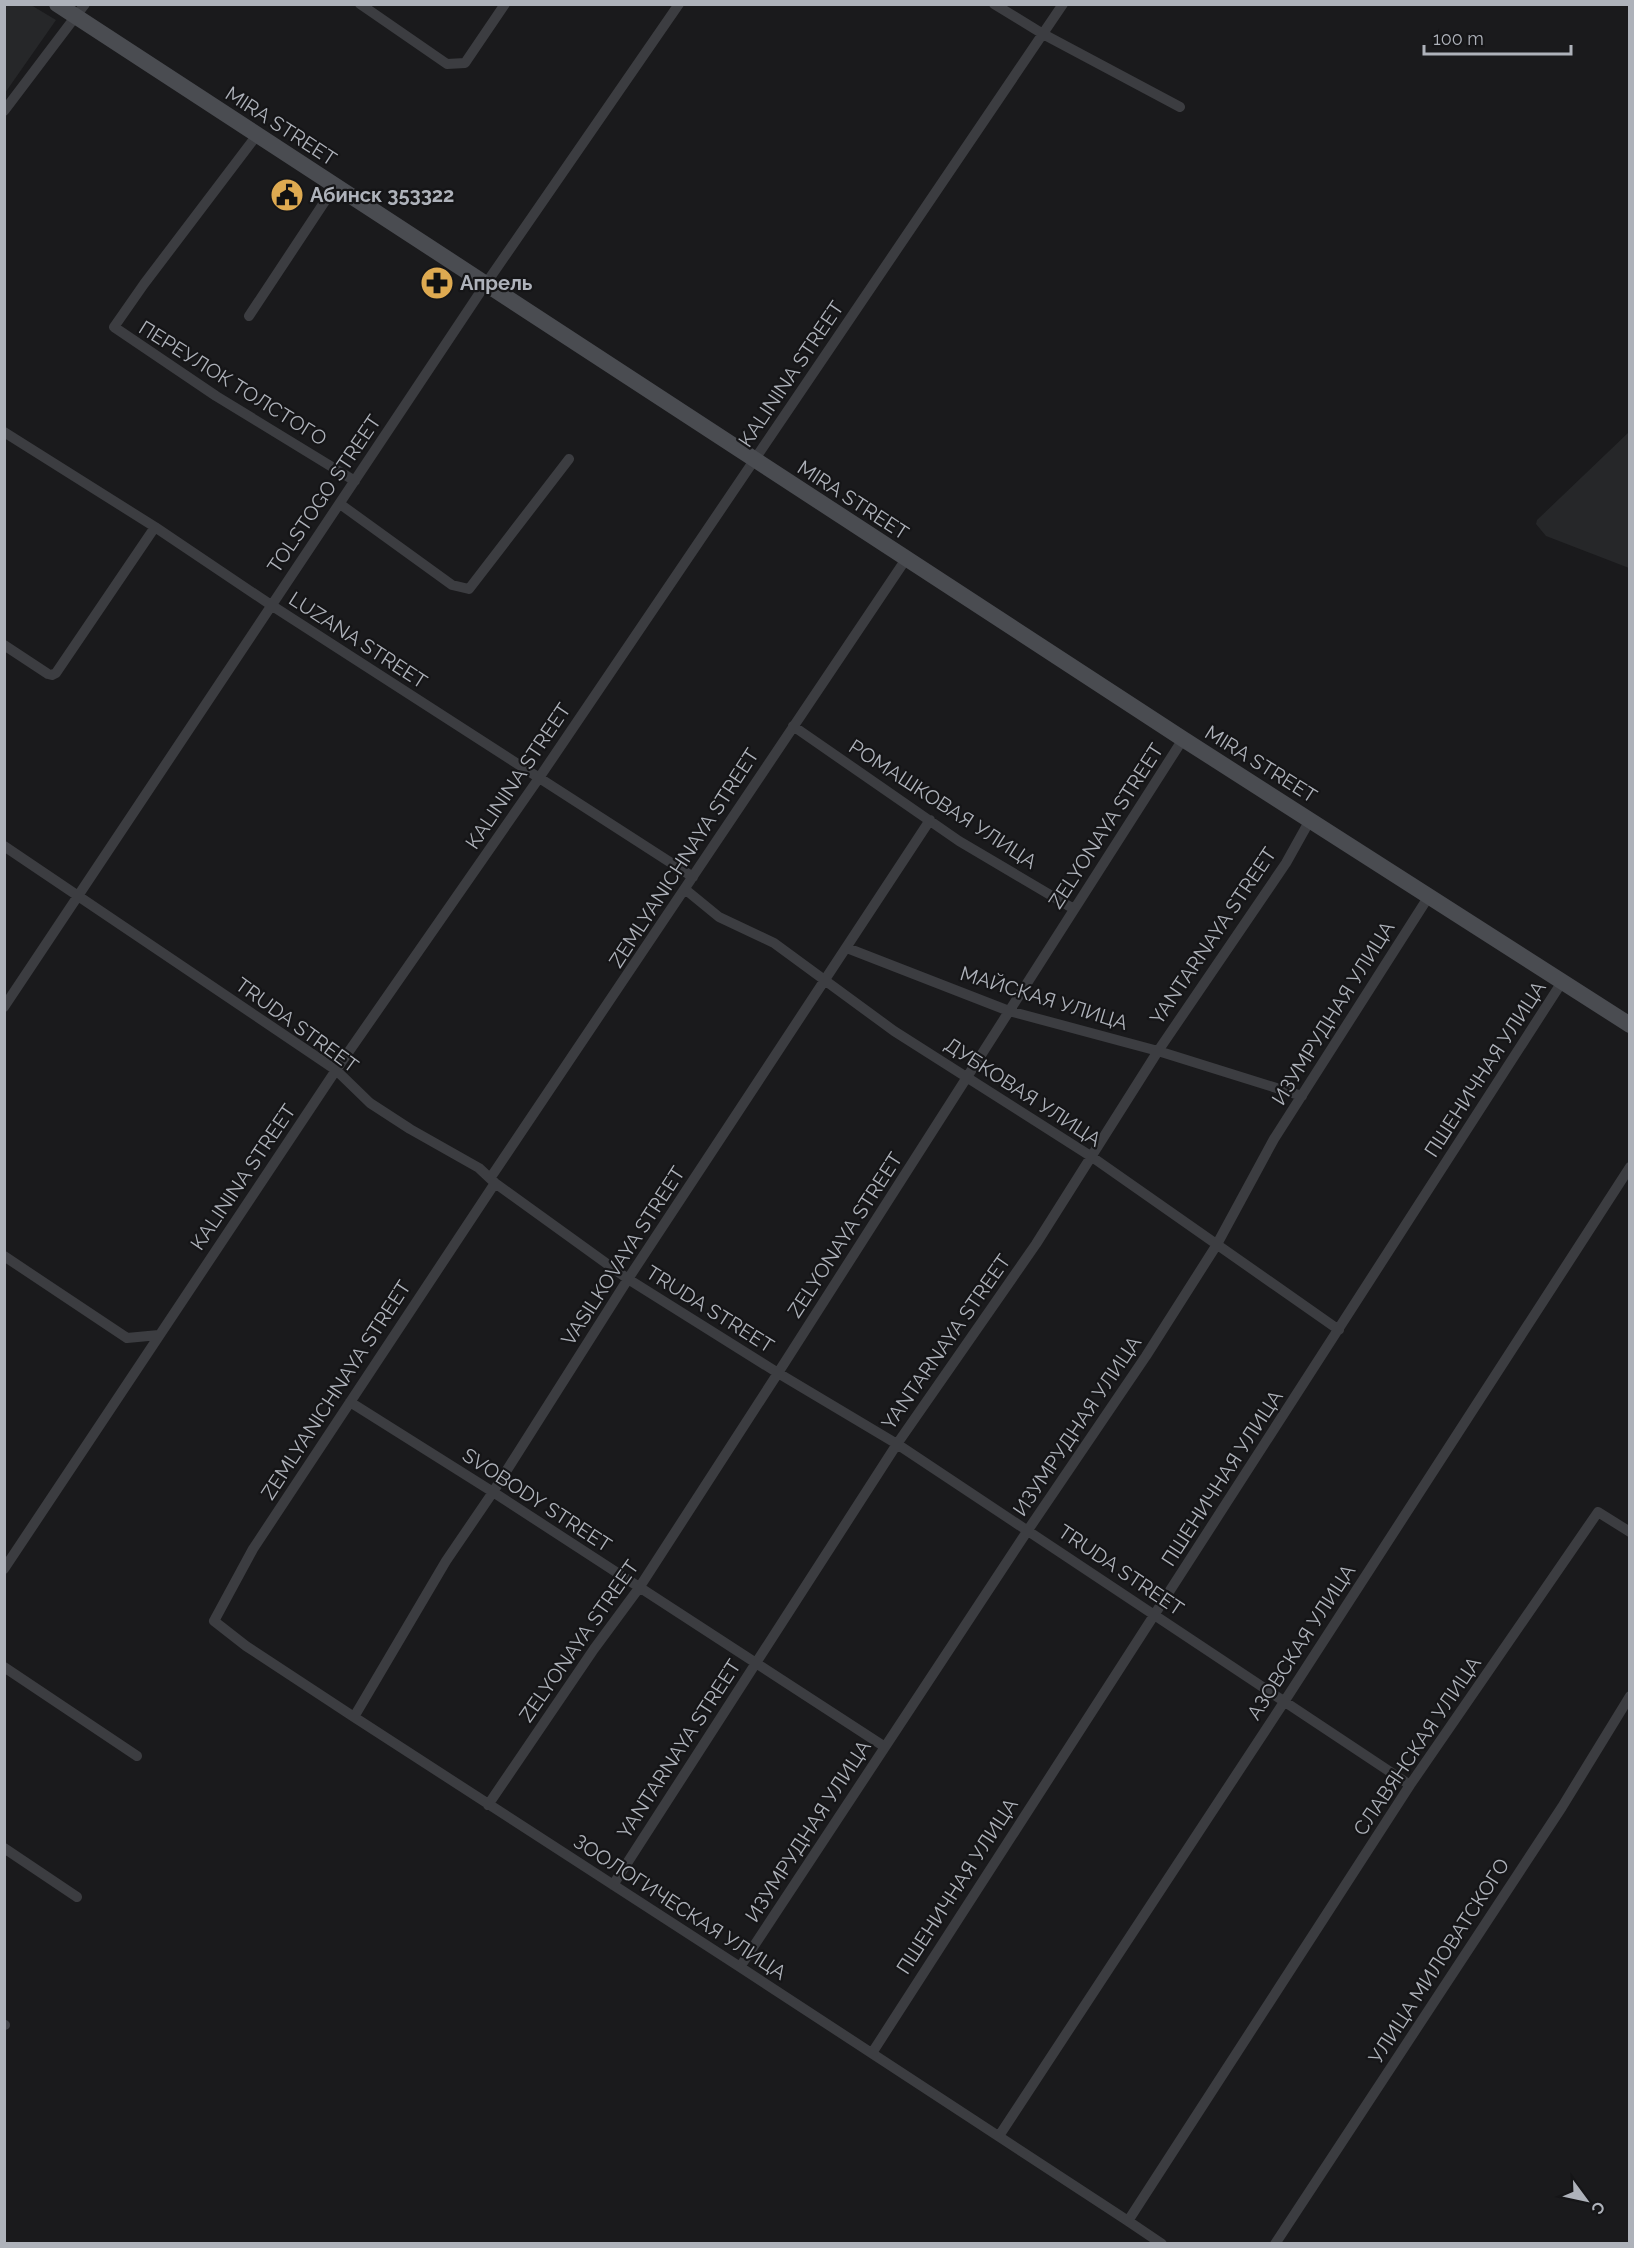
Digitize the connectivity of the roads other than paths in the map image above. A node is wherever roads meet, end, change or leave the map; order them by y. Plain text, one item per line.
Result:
1 (57, 4) edge
2 (360, 4) edge
3 (505, 4) edge
4 (679, 4) edge
5 (994, 4) edge
6 (1063, 4) edge
7 (81, 10) edge
8 (1043, 34) junction
9 (1180, 107) dead end
10 (4, 111) edge
11 (256, 135) junction
12 (335, 186) junction
13 (485, 285) junction
14 (249, 316) dead end
15 (4, 432) edge
16 (569, 459) dead end
17 (754, 460) junction
18 (355, 481) junction
19 (340, 504) junction
20 (155, 527) junction
21 (906, 559) junction
22 (271, 605) junction
23 (4, 645) edge
24 (793, 726) junction
25 (1183, 739) junction
26 (539, 778) junction
27 (930, 820) junction
28 (1310, 820) junction
29 (4, 846) edge
30 (693, 877) junction
31 (686, 890) junction
32 (1429, 896) junction
33 (78, 897) junction
34 (1074, 909) junction
35 (847, 948) junction
36 (825, 980) junction
37 (1562, 982) junction
38 (4, 1007) edge
39 (1010, 1011) junction
40 (1629, 1025) edge
41 (1158, 1051) junction
42 (336, 1070) junction
43 (967, 1078) junction
44 (1302, 1096) junction
45 (1092, 1157) junction
46 (1629, 1167) edge
47 (493, 1180) junction
48 (1216, 1245) junction
49 (4, 1256) edge
50 (628, 1279) junction
51 (1339, 1330) junction
52 (159, 1335) junction
53 (778, 1373) junction
54 (350, 1402) junction
55 (897, 1444) junction
56 (493, 1492) junction
57 (1028, 1530) junction
58 (1629, 1532) edge
59 (4, 1569) edge
60 (639, 1588) junction
61 (1155, 1614) junction
62 (214, 1621) joint
63 (755, 1664) junction
64 (4, 1667) edge
65 (1629, 1696) edge
66 (1284, 1702) junction
67 (354, 1718) junction
68 (885, 1747) junction
69 (137, 1756) dead end
70 (1410, 1785) junction
71 (488, 1804) junction
72 (4, 1848) edge
73 (613, 1885) junction
74 (77, 1898) dead end
75 (740, 1966) junction
76 (872, 2054) junction
77 (999, 2136) junction
78 (1128, 2221) junction
79 (1162, 2244) edge
80 (1275, 2244) edge

1 - 7 main road, MIRA STREET
2 - 3 street
4 - 13 street, TOLSTOGO STREET
5 - 8 street
6 - 8 street, KALININA STREET
7 - 10 street
7 - 11 main road, MIRA STREET
8 - 9 street
8 - 17 street, KALININA STREET
11 - 12 main road, MIRA STREET
11 - 18 street, ПЕРЕУЛОК ТОЛСТОГО
12 - 13 main road, MIRA STREET
12 - 14 street
13 - 17 main road, MIRA STREET
13 - 18 street, TOLSTOGO STREET
15 - 20 street, LUZANA STREET
16 - 19 street
17 - 21 main road, MIRA STREET
17 - 26 street, KALININA STREET
18 - 19 street, TOLSTOGO STREET
19 - 22 street, TOLSTOGO STREET
20 - 22 street, LUZANA STREET
20 - 23 street
21 - 24 street, ZEMLYANICHNAYA STREET
21 - 25 main road, MIRA STREET
22 - 26 street, LUZANA STREET
22 - 33 street, TOLSTOGO STREET
24 - 27 street, РОМАШКОВАЯ УЛИЦА
24 - 30 street, ZEMLYANICHNAYA STREET
25 - 28 main road, MIRA STREET
25 - 34 street, ZELYONAYA STREET
26 - 30 street, LUZANA STREET
26 - 42 street, KALININA STREET
27 - 34 street, РОМАШКОВАЯ УЛИЦА
27 - 35 street, VASILKOVAYA STREET
28 - 32 main road, MIRA STREET
28 - 41 street, YANTARNAYA STREET
29 - 33 street, TRUDA STREET
30 - 31 street, ZEMLYANICHNAYA STREET
31 - 36 street, ДУБКОВАЯ УЛИЦА
31 - 47 street, ZEMLYANICHNAYA STREET
32 - 37 main road, MIRA STREET
32 - 44 street, ИЗУМРУДНАЯ УЛИЦА
33 - 38 street, TOLSTOGO STREET
33 - 42 street, TRUDA STREET
34 - 39 street, ZELYONAYA STREET
35 - 36 street, VASILKOVAYA STREET
35 - 39 street, МАЙСКАЯ УЛИЦА
36 - 43 street, ДУБКОВАЯ УЛИЦА
36 - 50 street, VASILKOVAYA STREET
37 - 40 main road, MIRA STREET
37 - 51 street, ПШЕНИЧНАЯ УЛИЦА
39 - 41 street, МАЙСКАЯ УЛИЦА
39 - 43 street, ZELYONAYA STREET
41 - 44 street, МАЙСКАЯ УЛИЦА
41 - 45 street, YANTARNAYA STREET
42 - 47 street, TRUDA STREET
42 - 52 street, KALININA STREET
43 - 45 street, ДУБКОВАЯ УЛИЦА
43 - 53 street, ZELYONAYA STREET
44 - 48 street, ИЗУМРУДНАЯ УЛИЦА
45 - 48 street, ДУБКОВАЯ УЛИЦА
45 - 55 street, YANTARNAYA STREET
46 - 66 street, АЗОВСКАЯ УЛИЦА
47 - 50 street, TRUDA STREET
47 - 54 street, ZEMLYANICHNAYA STREET
48 - 51 street, ДУБКОВАЯ УЛИЦА
48 - 57 street, ИЗУМРУДНАЯ УЛИЦА
49 - 52 street
50 - 53 street, TRUDA STREET
50 - 56 street, VASILKOVAYA STREET
51 - 61 street, ПШЕНИЧНАЯ УЛИЦА
52 - 59 street, KALININA STREET
53 - 55 street, TRUDA STREET
53 - 60 street, ZELYONAYA STREET
54 - 56 street, SVOBODY STREET
54 - 62 street, ZEMLYANICHNAYA STREET
55 - 57 street, TRUDA STREET
55 - 63 street, YANTARNAYA STREET
56 - 60 street, SVOBODY STREET
56 - 67 street, VASILKOVAYA STREET
57 - 61 street, TRUDA STREET
57 - 68 street, ИЗУМРУДНАЯ УЛИЦА
58 - 70 street, СЛАВЯНСКАЯ УЛИЦА
60 - 63 street, SVOBODY STREET
60 - 71 street, ZELYONAYA STREET
61 - 66 street, TRUDA STREET
61 - 76 street, ПШЕНИЧНАЯ УЛИЦА
62 - 67 street, ЗООЛОГИЧЕСКАЯ УЛИЦА
63 - 68 street, SVOBODY STREET
63 - 73 street, YANTARNAYA STREET
64 - 69 street
65 - 80 street, УЛИЦА МИЛОВАТСКОГО
66 - 70 street, TRUDA STREET
66 - 77 street, АЗОВСКАЯ УЛИЦА
67 - 71 street, ЗООЛОГИЧЕСКАЯ УЛИЦА
68 - 75 street, ИЗУМРУДНАЯ УЛИЦА
70 - 78 street, СЛАВЯНСКАЯ УЛИЦА
71 - 73 street, ЗООЛОГИЧЕСКАЯ УЛИЦА
72 - 74 street
73 - 75 street, ЗООЛОГИЧЕСКАЯ УЛИЦА
75 - 76 street, ЗООЛОГИЧЕСКАЯ УЛИЦА
76 - 77 street, ЗООЛОГИЧЕСКАЯ УЛИЦА
77 - 78 street, ЗООЛОГИЧЕСКАЯ УЛИЦА
78 - 79 street, ЗООЛОГИЧЕСКАЯ УЛИЦА

